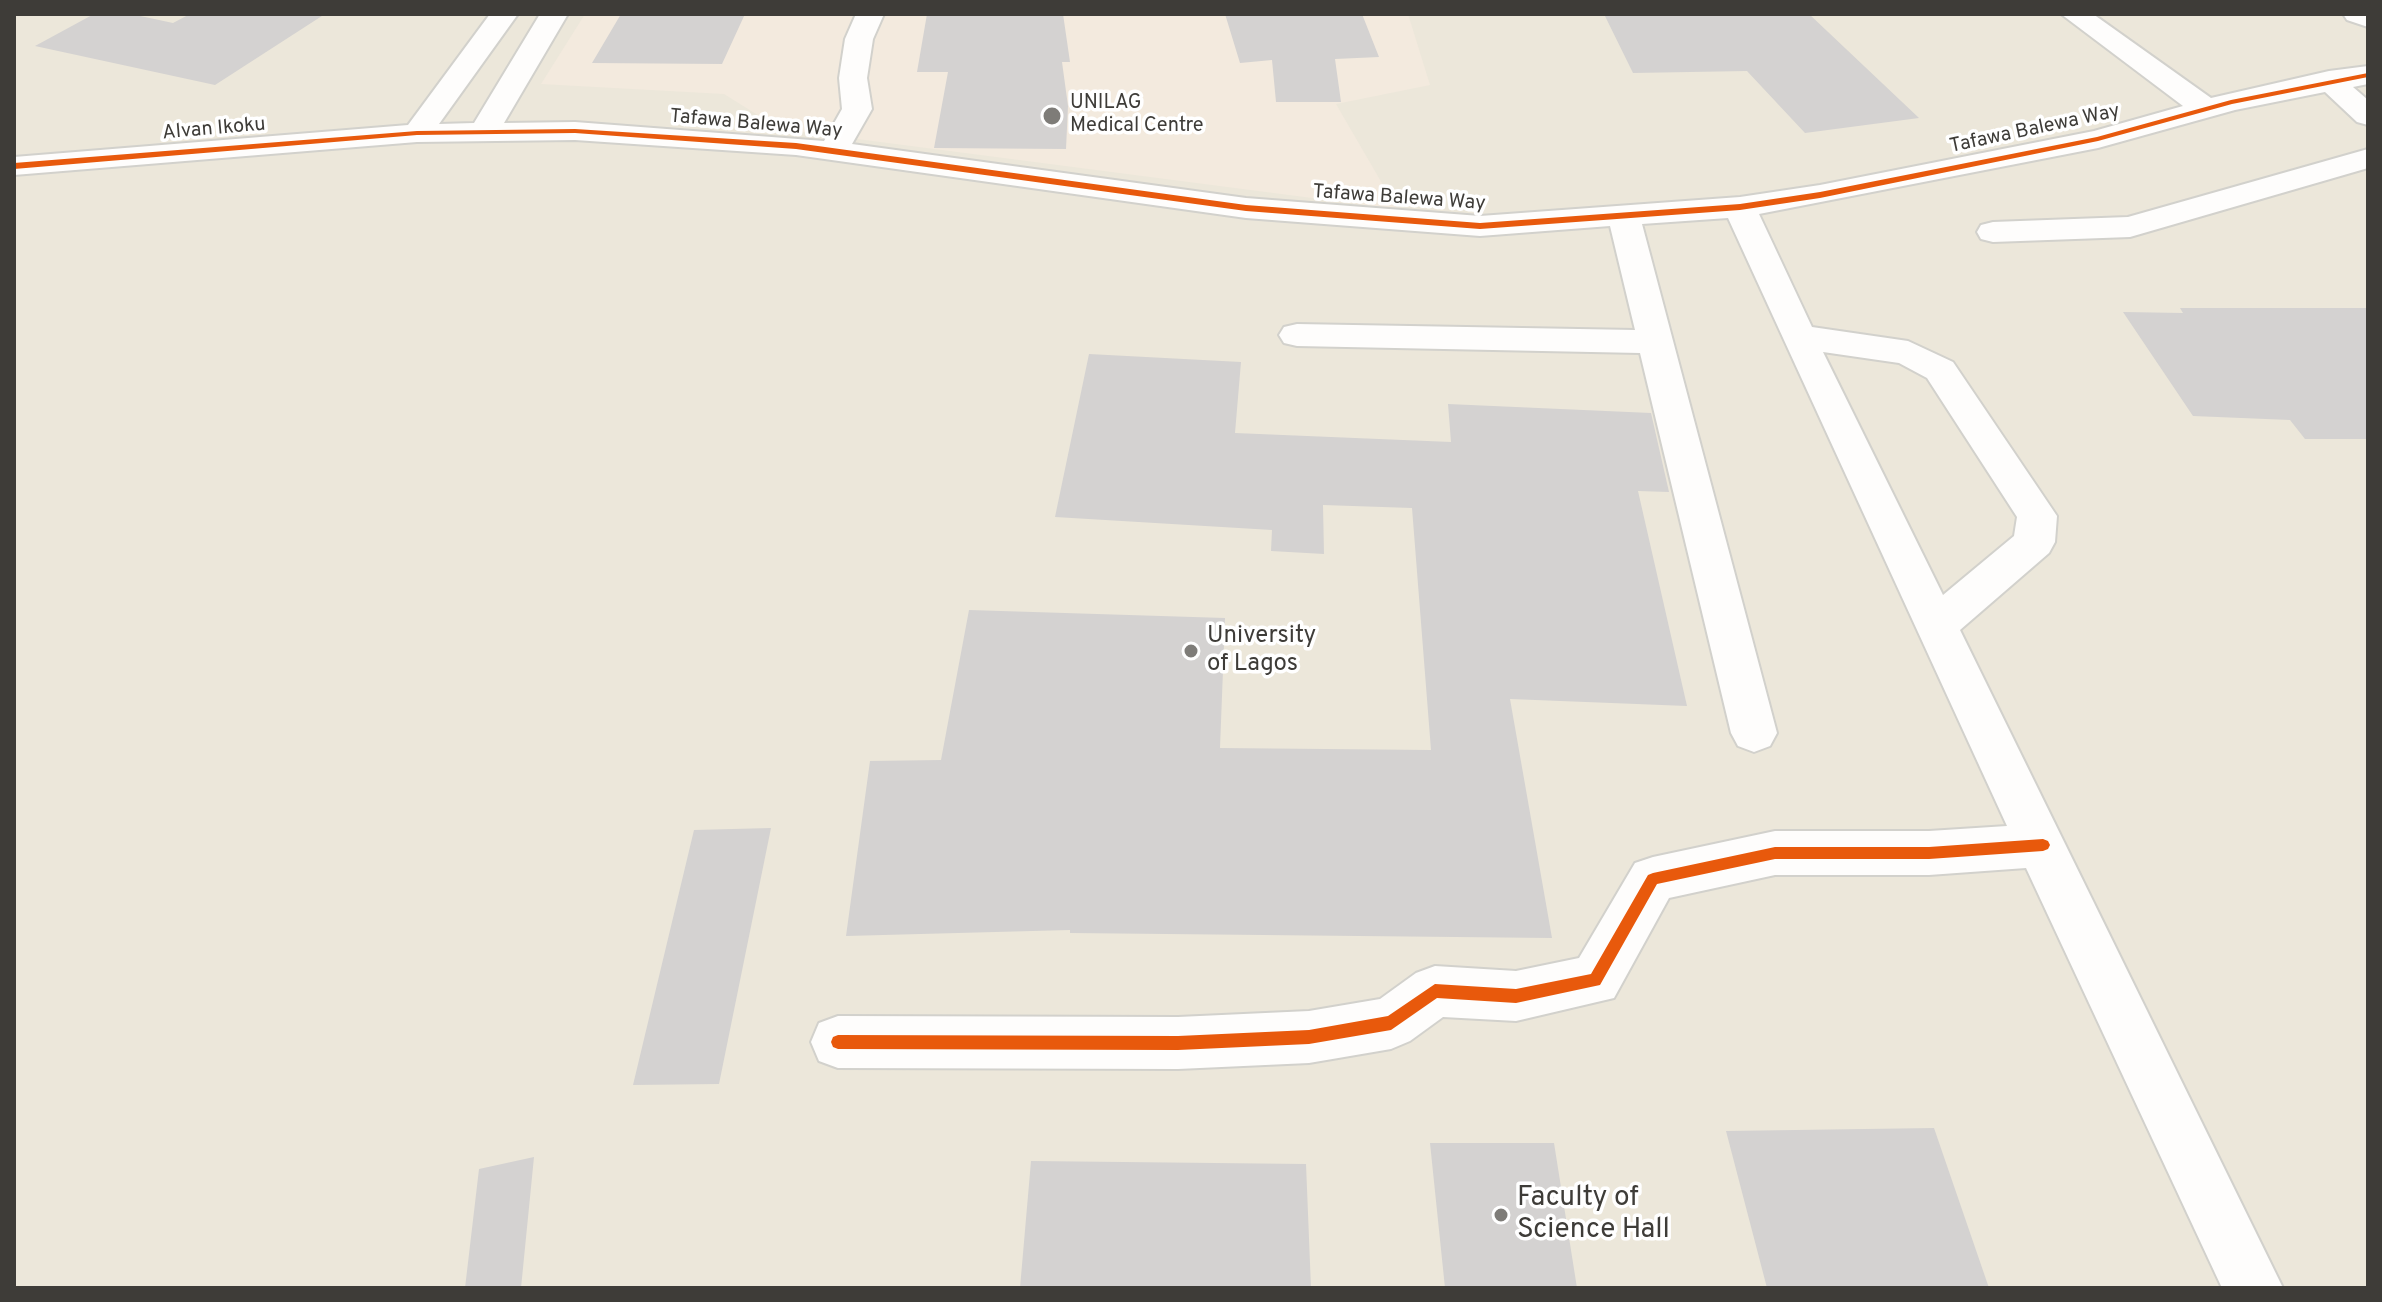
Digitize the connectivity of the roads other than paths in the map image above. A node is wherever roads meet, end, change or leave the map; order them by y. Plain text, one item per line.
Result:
1 (504, 14) edge
2 (554, 14) edge
3 (870, 14) edge
4 (2075, 14) edge
5 (2357, 14) edge
6 (2368, 19) edge
7 (2368, 75) edge
8 (2329, 80) junction
9 (2206, 109) junction
10 (2368, 116) edge
11 (484, 131) junction
12 (417, 133) junction
13 (833, 151) junction
14 (2368, 158) edge
15 (14, 166) edge
16 (1740, 207) junction
17 (1624, 217) junction
18 (1993, 232) dead end
19 (1297, 335) dead end
20 (1798, 337) junction
21 (1657, 342) junction
22 (1937, 625) junction
23 (1754, 733) dead end
24 (2043, 845) junction
25 (838, 1042) dead end
26 (2253, 1288) edge

1 - 12 street
2 - 11 street
3 - 13 street
4 - 9 street
5 - 6 street
7 - 8 street, Tafawa Balewa Way
8 - 9 street, Tafawa Balewa Way
8 - 10 street
9 - 16 street, Tafawa Balewa Way
11 - 12 street, Tafawa Balewa Way
11 - 13 street, Tafawa Balewa Way
12 - 15 street, Alvan Ikoku
13 - 17 street, Tafawa Balewa Way
14 - 18 street
16 - 17 street, Tafawa Balewa Way
16 - 20 street
17 - 21 street
19 - 21 street
20 - 22 street
20 - 22 street
21 - 23 street
22 - 24 street
24 - 25 street
24 - 26 street

